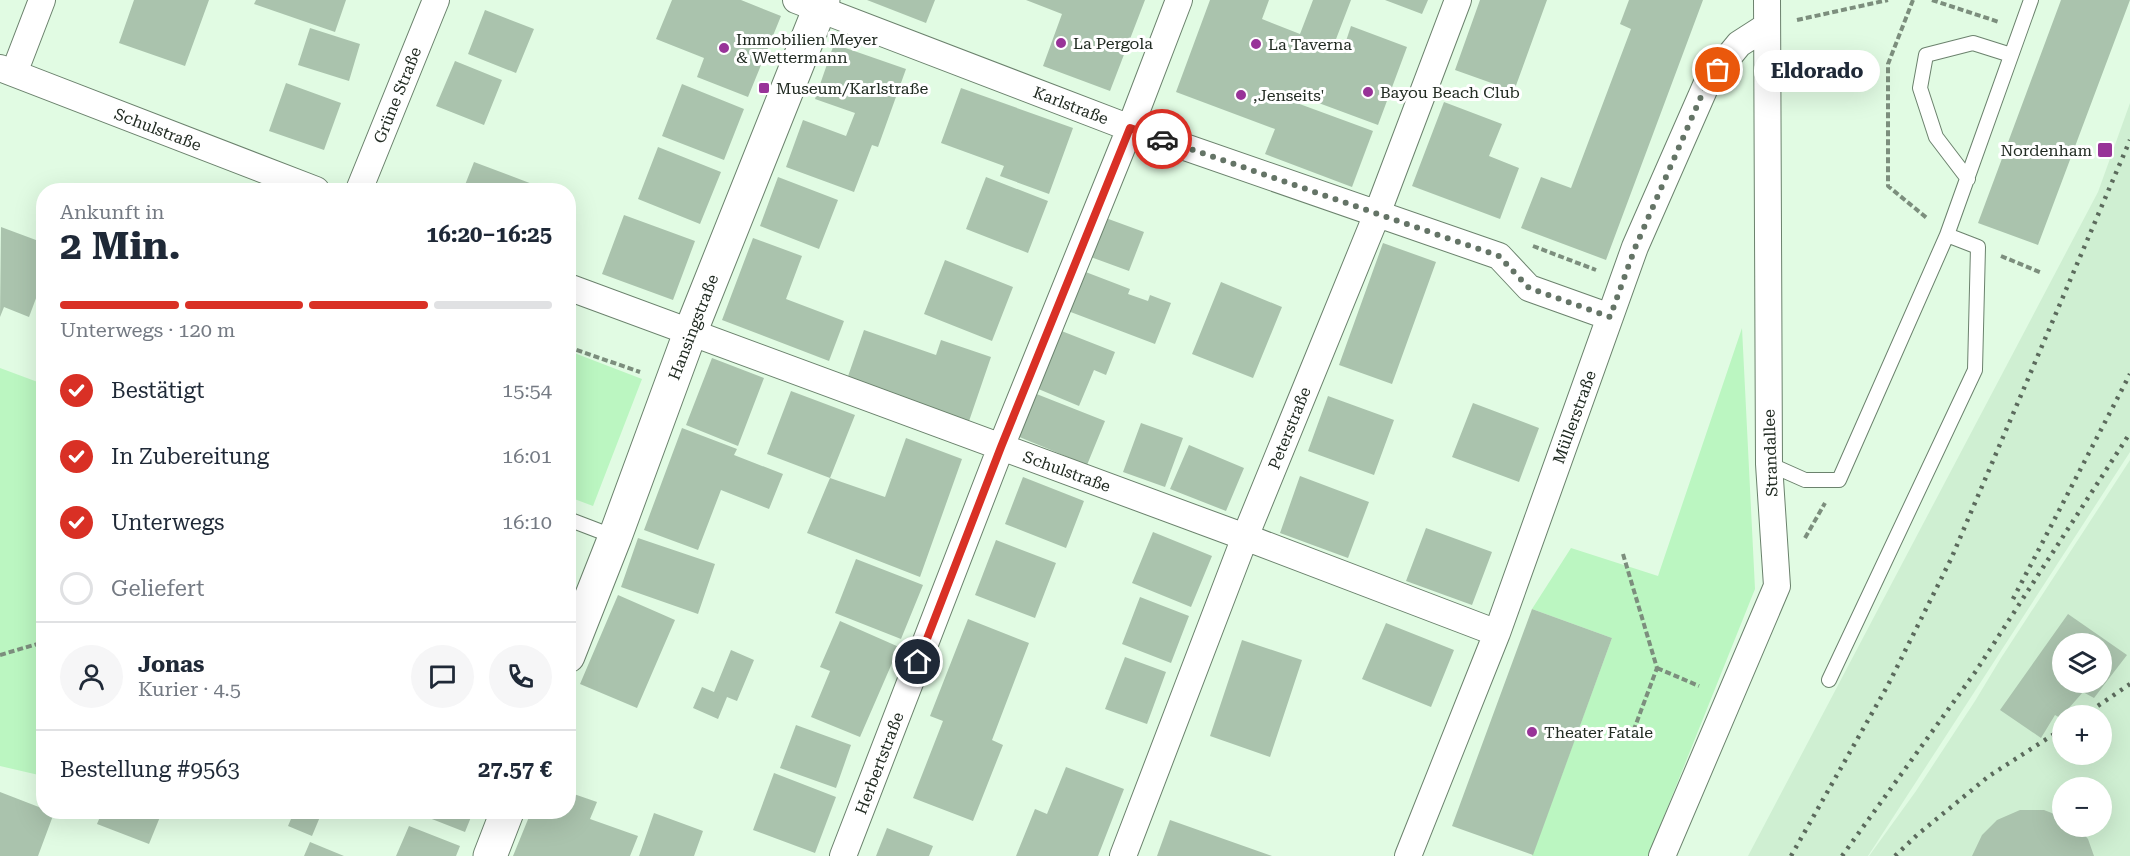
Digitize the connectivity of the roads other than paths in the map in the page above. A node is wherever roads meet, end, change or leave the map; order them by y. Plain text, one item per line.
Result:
1 (42, 0) edge
2 (436, 0) edge
3 (1179, 0) edge
4 (1458, 0) edge
5 (1767, 0) edge
6 (2031, 0) edge
7 (813, 3) edge
8 (1767, 26) junction
9 (2011, 55) junction
10 (7, 71) edge
11 (1130, 128) junction
12 (1968, 179) junction
13 (298, 183) edge
14 (362, 183) edge
15 (1377, 214) junction
16 (1947, 235) junction
17 (576, 290) edge
18 (1610, 317) junction
19 (690, 333) junction
20 (1001, 447) junction
21 (1769, 464) junction
22 (576, 522) edge
23 (615, 537) junction
24 (1245, 537) junction
25 (1497, 633) junction
26 (576, 636) edge
27 (1829, 680) dead end
28 (504, 819) edge
29 (490, 856) edge
30 (843, 856) edge
31 (1122, 856) edge
32 (1408, 856) edge
33 (1662, 856) edge

1 - 10 street
2 - 14 street, Grüne Straße
3 - 11 street, Herbertstraße
4 - 15 street, Peterstraße
5 - 8 street
6 - 9 lane
7 - 11 street, Karlstraße
7 - 19 street, Hansingstraße
8 - 18 street, Müllerstraße
8 - 21 street, Strandallee
9 - 12 lane
9 - 12 lane
10 - 13 street, Schulstraße
11 - 15 street, Karlstraße
11 - 20 street, Herbertstraße
12 - 16 lane
15 - 18 street, Karlstraße
15 - 24 street, Peterstraße
16 - 21 lane
16 - 27 lane
17 - 19 street, Schulstraße
18 - 25 street, Müllerstraße
19 - 20 street, Schulstraße
19 - 23 street, Hansingstraße
20 - 24 street, Schulstraße
20 - 30 street, Herbertstraße
21 - 33 street, Strandallee
22 - 23 lane
23 - 26 street, Hansingstraße
24 - 25 street, Schulstraße
24 - 31 street, Peterstraße
25 - 32 street, Müllerstraße
28 - 29 street

